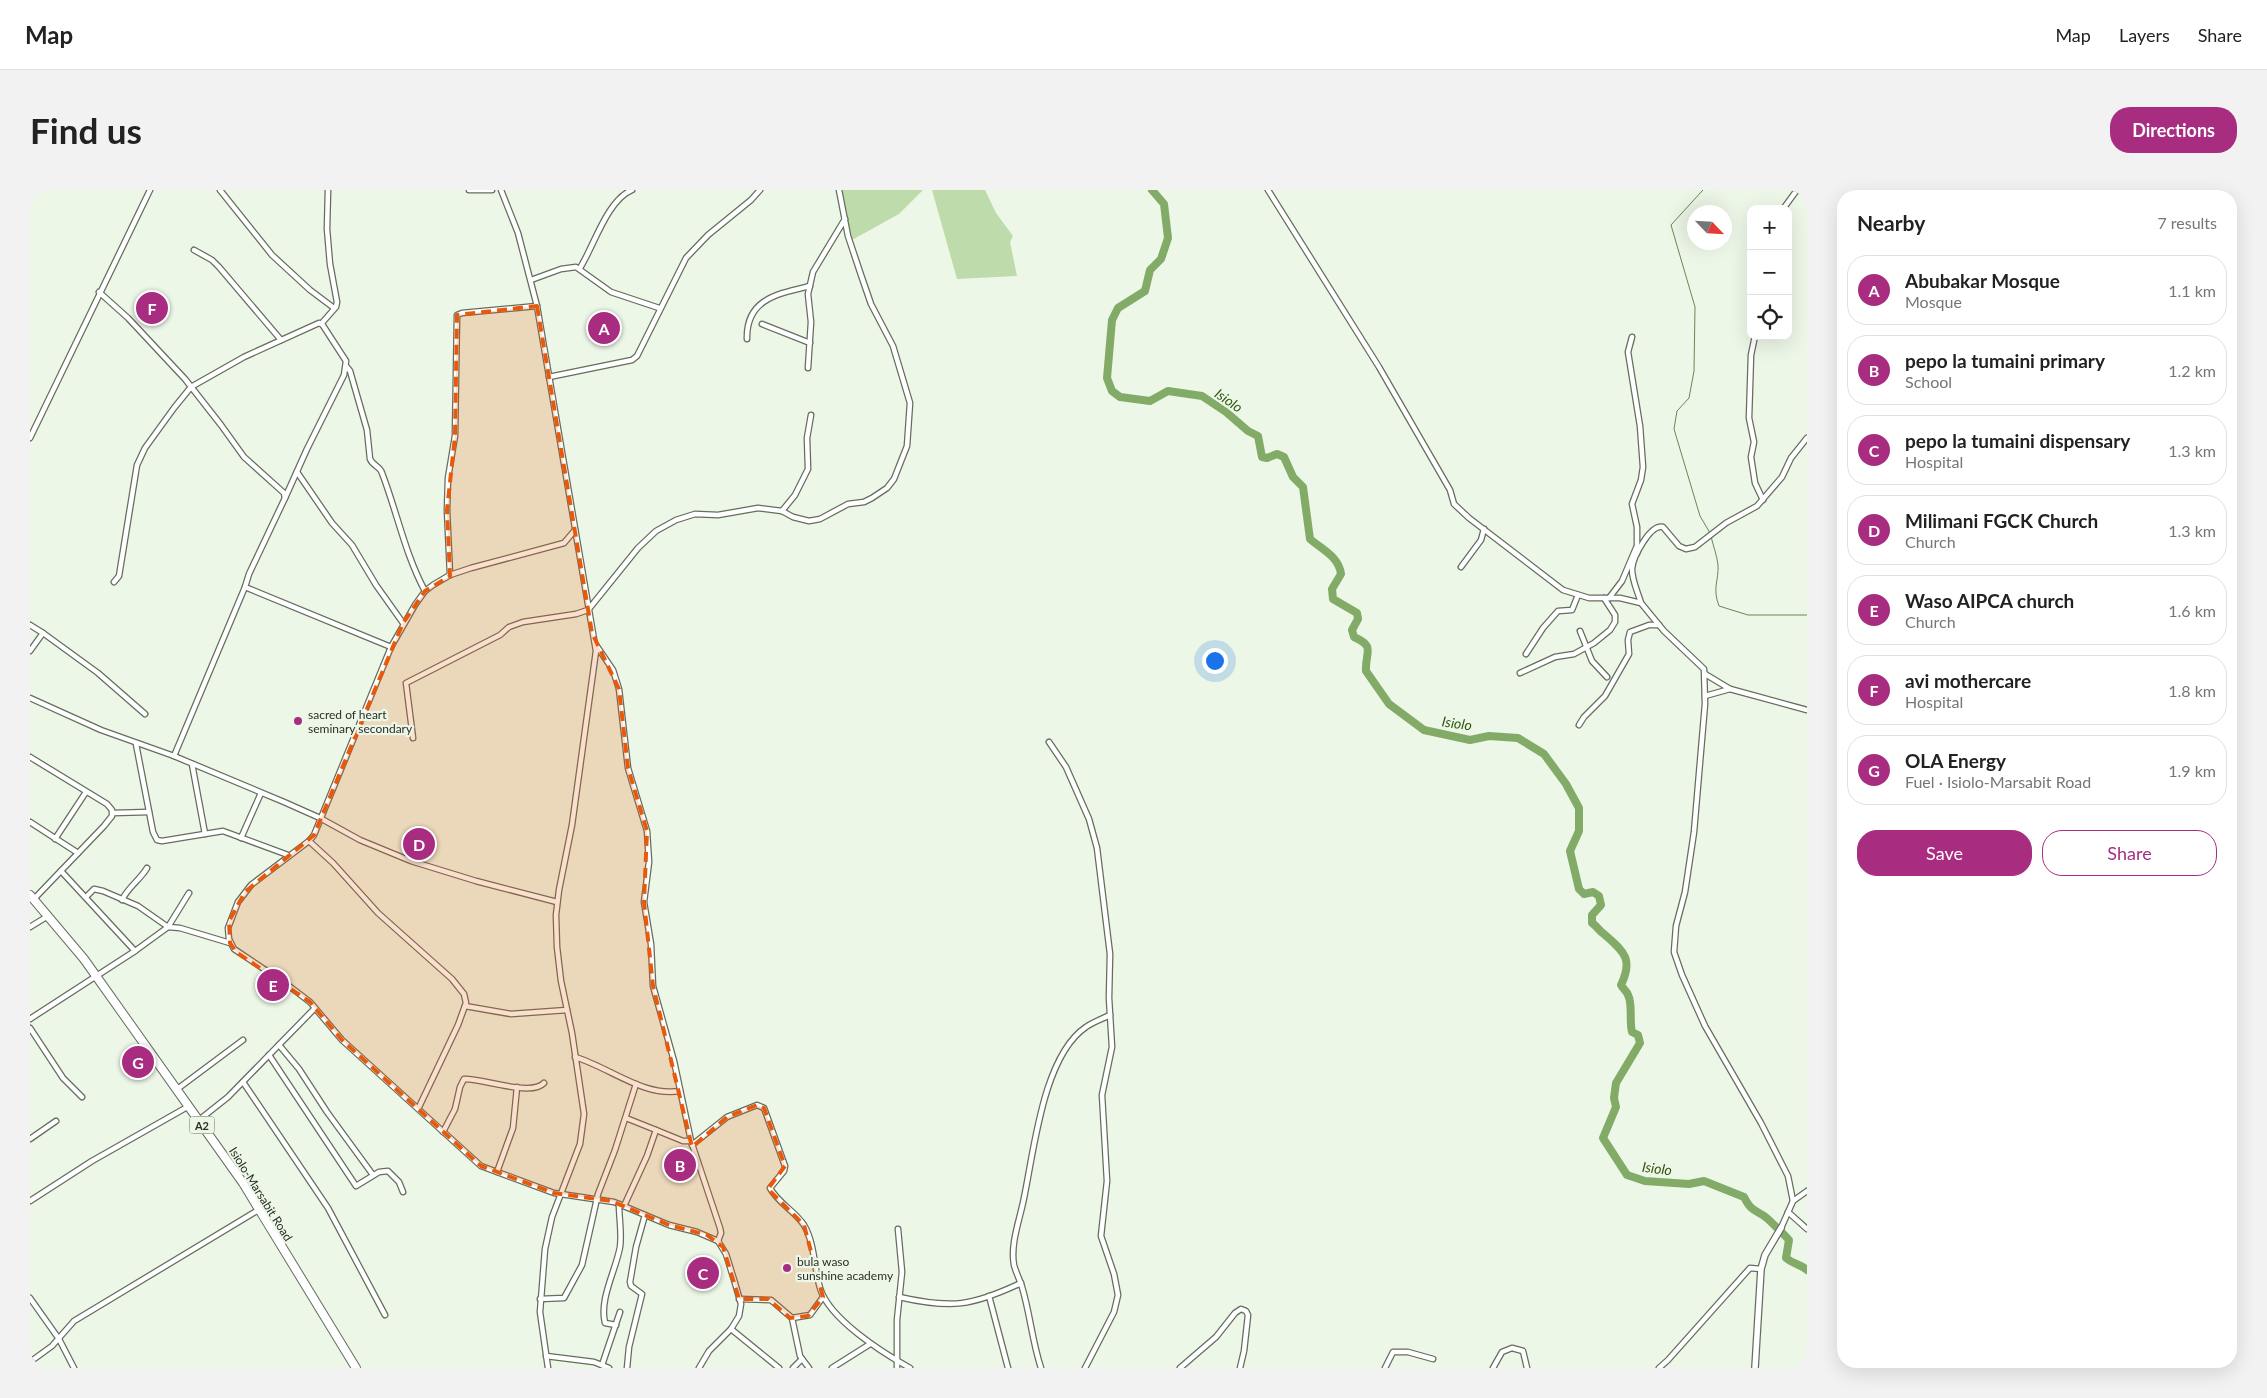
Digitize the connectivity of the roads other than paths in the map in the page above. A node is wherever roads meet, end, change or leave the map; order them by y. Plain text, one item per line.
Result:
1 (150, 190) edge
2 (220, 190) edge
3 (328, 190) edge
4 (469, 190) edge
5 (492, 190) edge
6 (501, 190) edge
7 (632, 190) edge
8 (760, 190) edge
9 (839, 190) edge
10 (1268, 190) edge
11 (1797, 190) edge
12 (622, 192) edge
13 (1786, 205) edge
14 (845, 219) junction
15 (194, 250) dead end
16 (580, 268) junction
17 (531, 280) junction
18 (810, 286) junction
19 (99, 292) junction
20 (537, 306) junction
21 (334, 308) junction
22 (659, 308) junction
23 (321, 324) junction
24 (762, 324) dead end
25 (1632, 337) dead end
26 (747, 339) dead end
27 (281, 340) junction
28 (1754, 340) edge
29 (810, 343) junction
30 (346, 366) junction
31 (808, 368) dead end
32 (549, 377) junction
33 (191, 387) junction
34 (811, 415) dead end
35 (30, 438) edge
36 (1807, 438) edge
37 (297, 472) junction
38 (285, 498) junction
39 (1763, 500) junction
40 (782, 511) junction
41 (1484, 529) junction
42 (575, 530) junction
43 (1637, 547) junction
44 (1637, 554) junction
45 (1461, 567) dead end
46 (450, 575) junction
47 (114, 582) dead end
48 (246, 587) junction
49 (424, 591) junction
50 (1578, 595) junction
51 (1607, 598) junction
52 (1642, 604) junction
53 (588, 610) junction
54 (404, 623) junction
55 (1659, 624) junction
56 (30, 625) edge
57 (1580, 631) dead end
58 (43, 633) junction
59 (595, 644) junction
60 (392, 647) junction
61 (1586, 647) junction
62 (30, 651) edge
63 (1526, 654) dead end
64 (1520, 673) dead end
65 (1705, 674) junction
66 (1607, 677) dead end
67 (1730, 689) junction
68 (1705, 696) junction
69 (30, 698) edge
70 (1807, 710) edge
71 (145, 714) dead end
72 (1579, 725) dead end
73 (413, 738) dead end
74 (1049, 742) dead end
75 (136, 744) junction
76 (174, 756) junction
77 (30, 757) edge
78 (192, 764) junction
79 (86, 792) junction
80 (261, 793) junction
81 (149, 812) junction
82 (113, 813) junction
83 (320, 818) junction
84 (30, 822) edge
85 (205, 834) junction
86 (55, 838) junction
87 (241, 838) junction
88 (309, 841) junction
89 (78, 853) junction
90 (288, 855) junction
91 (147, 868) dead end
92 (61, 871) junction
93 (189, 893) dead end
94 (32, 897) edge
95 (86, 897) junction
96 (122, 900) junction
97 (557, 902) junction
98 (49, 915) junction
99 (30, 927) edge
100 (168, 927) junction
101 (230, 943) junction
102 (134, 952) junction
103 (96, 977) junction
104 (465, 1006) junction
105 (314, 1009) junction
106 (567, 1010) junction
107 (1110, 1015) junction
108 (30, 1019) edge
109 (30, 1028) edge
110 (243, 1040) dead end
111 (279, 1045) junction
112 (269, 1054) junction
113 (575, 1056) junction
114 (243, 1082) junction
115 (544, 1083) dead end
116 (636, 1084) junction
117 (517, 1088) junction
118 (176, 1090) junction
119 (680, 1091) junction
120 (82, 1097) dead end
121 (189, 1106) junction
122 (419, 1108) junction
123 (626, 1118) junction
124 (199, 1120) junction
125 (56, 1121) dead end
126 (656, 1130) junction
127 (443, 1132) junction
128 (30, 1138) edge
129 (691, 1143) junction
130 (497, 1172) junction
131 (373, 1175) junction
132 (1807, 1191) edge
133 (404, 1192) dead end
134 (561, 1194) junction
135 (596, 1199) junction
136 (30, 1201) edge
137 (1793, 1201) junction
138 (621, 1205) junction
139 (260, 1209) junction
140 (1788, 1212) junction
141 (645, 1215) junction
142 (1780, 1228) joint
143 (898, 1229) dead end
144 (1807, 1229) edge
145 (718, 1241) junction
146 (1761, 1268) junction
147 (1021, 1283) junction
148 (989, 1296) junction
149 (823, 1297) junction
150 (899, 1297) junction
151 (30, 1298) edge
152 (540, 1299) junction
153 (739, 1299) junction
154 (620, 1312) dead end
155 (385, 1315) dead end
156 (792, 1318) junction
157 (616, 1325) junction
158 (731, 1330) junction
159 (59, 1339) junction
160 (870, 1344) junction
161 (546, 1356) junction
162 (802, 1359) junction
163 (896, 1359) junction
164 (1433, 1359) dead end
165 (30, 1362) edge
166 (602, 1365) junction
167 (74, 1368) edge
168 (356, 1368) edge
169 (548, 1368) edge
170 (609, 1368) edge
171 (627, 1368) edge
172 (699, 1368) edge
173 (779, 1368) edge
174 (793, 1368) edge
175 (809, 1368) edge
176 (832, 1368) edge
177 (897, 1368) edge
178 (910, 1368) edge
179 (1008, 1368) edge
180 (1041, 1368) edge
181 (1084, 1368) edge
182 (1180, 1368) edge
183 (1240, 1368) edge
184 (1384, 1368) edge
185 (1493, 1368) edge
186 (1527, 1368) edge
187 (1659, 1368) edge
188 (1755, 1368) edge

1 - 19 street
2 - 21 street
3 - 21 street
4 - 5 street
6 - 17 street
7 - 12 street
8 - 22 street
9 - 14 street
10 - 41 street
11 - 13 street
12 - 16 street
14 - 18 street
14 - 40 street
15 - 27 street
16 - 17 street
16 - 22 street
17 - 20 street
18 - 26 street
18 - 29 street
19 - 33 street
19 - 35 street
20 - 32 street
20 - 46 street
21 - 23 street
22 - 32 street
23 - 27 street
23 - 30 street
24 - 29 street
25 - 43 street
27 - 33 street
28 - 39 street
29 - 31 street
30 - 37 street
30 - 49 street
32 - 42 street
33 - 38 street
33 - 47 street
34 - 40 street
36 - 39 street
37 - 38 street
37 - 54 street
38 - 48 street
39 - 44 street
40 - 53 street
41 - 45 street
41 - 50 street
42 - 46 street
42 - 53 street
43 - 44 street
43 - 51 street
44 - 52 street
46 - 49 street
48 - 60 street
48 - 76 street
49 - 54 street
50 - 51 street
50 - 63 street
51 - 52 street
51 - 61 street
52 - 55 street
53 - 59 street
53 - 73 street
54 - 60 street
55 - 65 street
55 - 72 street
56 - 58 street
57 - 61 street
58 - 62 street
58 - 71 street
59 - 97 street
59 - 119 street
60 - 83 street
61 - 64 street
61 - 66 street
65 - 67 street
65 - 68 street
67 - 68 street
67 - 70 street
68 - 137 street
69 - 75 street
74 - 107 street
75 - 76 street
75 - 81 street
76 - 78 street
77 - 79 street
78 - 80 street
78 - 85 street
79 - 82 street
79 - 86 street
80 - 83 street
80 - 87 street
81 - 82 street
81 - 85 street
82 - 89 street
83 - 88 street
83 - 97 street
84 - 86 street
85 - 87 street
86 - 89 street
87 - 90 street
88 - 90 street
88 - 104 street
89 - 92 street
90 - 101 street
91 - 96 street
92 - 94 street
92 - 95 street
93 - 100 street
94 - 98 highway, Isiolo-Marsabit Road / A2
95 - 96 street
95 - 102 street
96 - 100 street
97 - 106 street
98 - 99 street
98 - 103 highway, Isiolo-Marsabit Road / A2
100 - 101 street
100 - 102 street
101 - 105 street
102 - 103 street
103 - 108 street
103 - 118 highway, Isiolo-Marsabit Road / A2
104 - 106 street
104 - 122 street
105 - 111 street
105 - 122 street
106 - 113 street
107 - 147 street
107 - 181 street
109 - 120 street
110 - 118 street
111 - 112 street
111 - 131 street
112 - 114 street
112 - 131 street
113 - 116 street
113 - 134 street
114 - 124 street
114 - 155 street
115 - 117 street
116 - 119 street
116 - 123 street
117 - 127 street
117 - 130 street
118 - 121 highway, Isiolo-Marsabit Road / A2
119 - 129 street
121 - 124 highway, Isiolo-Marsabit Road / A2
121 - 136 street
122 - 127 street
123 - 126 street
123 - 135 street
124 - 139 highway, Isiolo-Marsabit Road / A2
125 - 128 street
126 - 129 street
126 - 138 street
127 - 130 street
129 - 145 street
129 - 149 street
130 - 134 street
131 - 133 street
132 - 137 street
134 - 135 street
134 - 152 street
135 - 138 street
135 - 152 street
137 - 140 street
138 - 141 street
138 - 157 street
139 - 159 street
139 - 168 highway, Isiolo-Marsabit Road / A2
140 - 142 street
140 - 144 street
141 - 145 street
141 - 171 street
142 - 146 street
143 - 150 street
145 - 153 street
146 - 187 street
146 - 188 street
147 - 148 street
147 - 180 street
148 - 150 street
148 - 179 street
149 - 156 street
149 - 160 street
150 - 163 street
151 - 159 street
152 - 161 street
153 - 156 street
153 - 158 street
154 - 157 street
156 - 162 street
157 - 166 street
158 - 172 street
158 - 173 street
159 - 165 street
159 - 167 street
160 - 163 street
160 - 176 street
161 - 166 street
161 - 169 street
162 - 174 street
162 - 175 street
163 - 177 street
163 - 178 street
164 - 184 street
166 - 170 street
182 - 183 street
185 - 186 street

